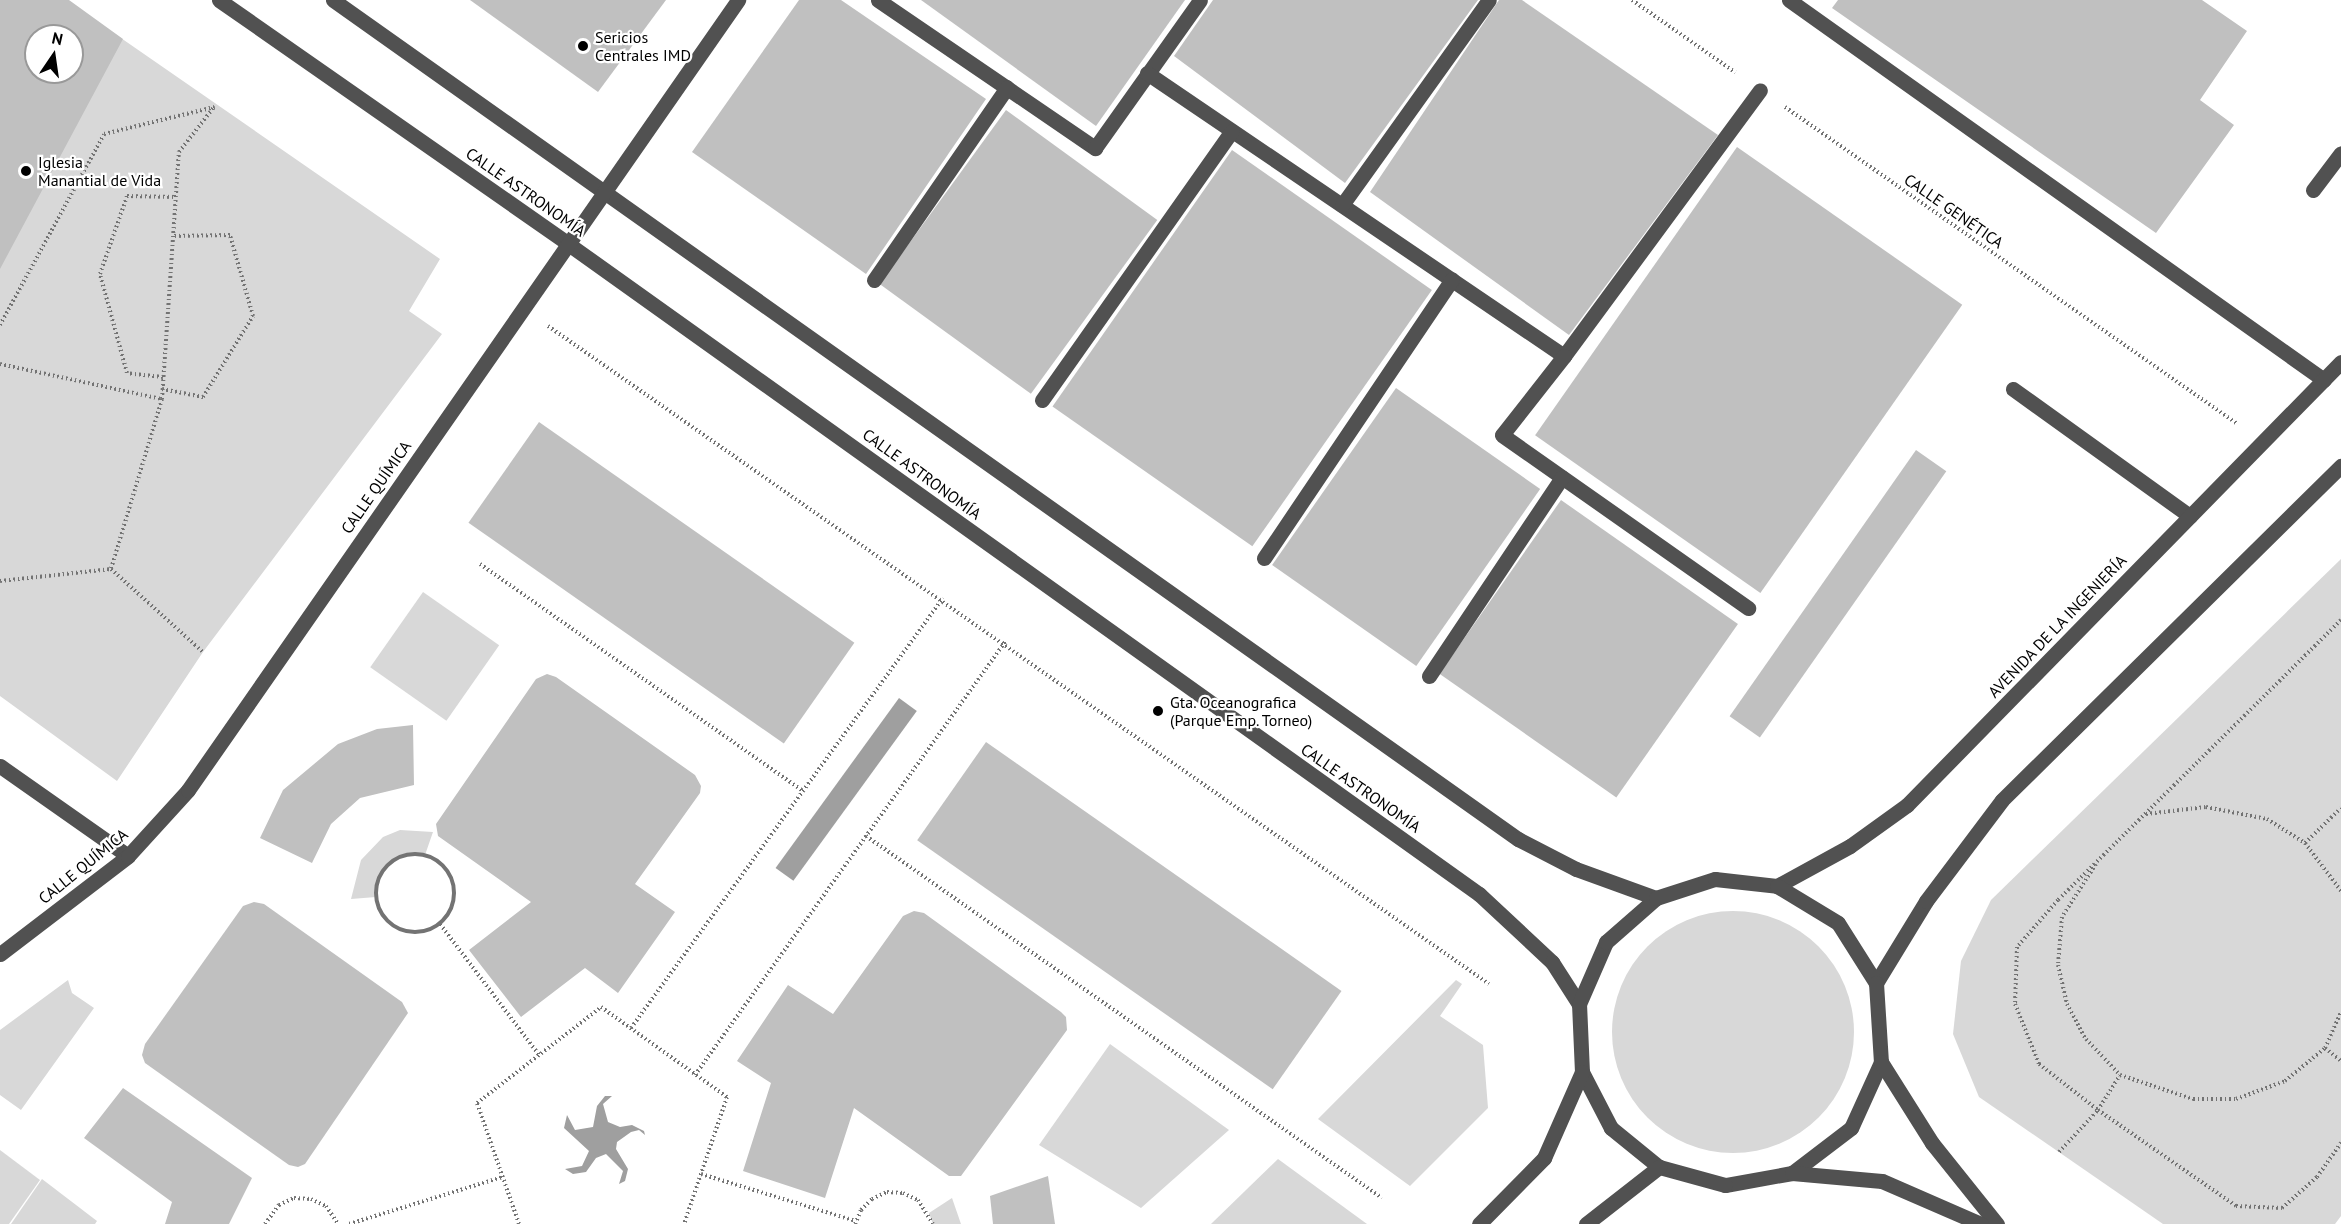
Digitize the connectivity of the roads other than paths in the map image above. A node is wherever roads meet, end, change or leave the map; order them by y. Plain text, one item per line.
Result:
1 (219, 0) edge
2 (333, 0) edge
3 (738, 0) edge
4 (878, 0) edge
5 (1200, 0) edge
6 (1489, 0) edge
7 (1789, 0) edge
8 (1147, 73) junction
9 (1007, 87) junction
10 (1760, 90) road end
11 (1232, 131) junction
12 (2341, 153) edge
13 (602, 190) junction
14 (2313, 190) dead end
15 (1342, 205) junction
16 (567, 243) junction
17 (1452, 279) junction
18 (874, 280) dead end
19 (1564, 356) junction
20 (2341, 362) edge
21 (2324, 380) junction
22 (2013, 389) dead end
23 (1042, 400) dead end
24 (2341, 466) edge
25 (1562, 477) junction
26 (2190, 516) junction
27 (1264, 558) dead end
28 (1748, 608) dead end
29 (1429, 676) dead end
30 (0, 766) edge
31 (128, 856) junction
32 (1777, 886) junction
33 (1656, 898) junction
34 (0, 954) edge
35 (1876, 983) junction
36 (1580, 1004) junction
37 (1881, 1062) junction
38 (1582, 1072) junction
39 (1659, 1167) junction
40 (1792, 1173) junction
41 (1479, 1224) edge
42 (1586, 1224) edge
43 (1982, 1224) edge
44 (1997, 1224) edge

1 - 16 street, CALLE ASTRONOMÍA
2 - 13 street
3 - 13 street, CALLE QUÍMICA
4 - 9 street
5 - 8 street
6 - 15 street
7 - 21 street
8 - 9 street
8 - 11 street
9 - 18 street
10 - 19 street
11 - 15 street
11 - 23 street
12 - 14 street
13 - 16 street, CALLE QUÍMICA
13 - 33 street
15 - 17 street
16 - 31 street, CALLE QUÍMICA
16 - 36 street, CALLE ASTRONOMÍA
17 - 19 street
17 - 27 street
19 - 25 street
20 - 21 street, AVENIDA DE LA INGENIERÍA
21 - 26 street, AVENIDA DE LA INGENIERÍA
22 - 26 street
24 - 35 street
25 - 28 street
25 - 29 street
26 - 32 street, AVENIDA DE LA INGENIERÍA
30 - 31 street
31 - 34 street, CALLE QUÍMICA
32 - 33 street
32 - 35 street
33 - 36 street
35 - 37 street
36 - 38 street
37 - 40 street
37 - 44 street
38 - 39 street
38 - 41 street
39 - 40 street
39 - 42 street
40 - 43 street

